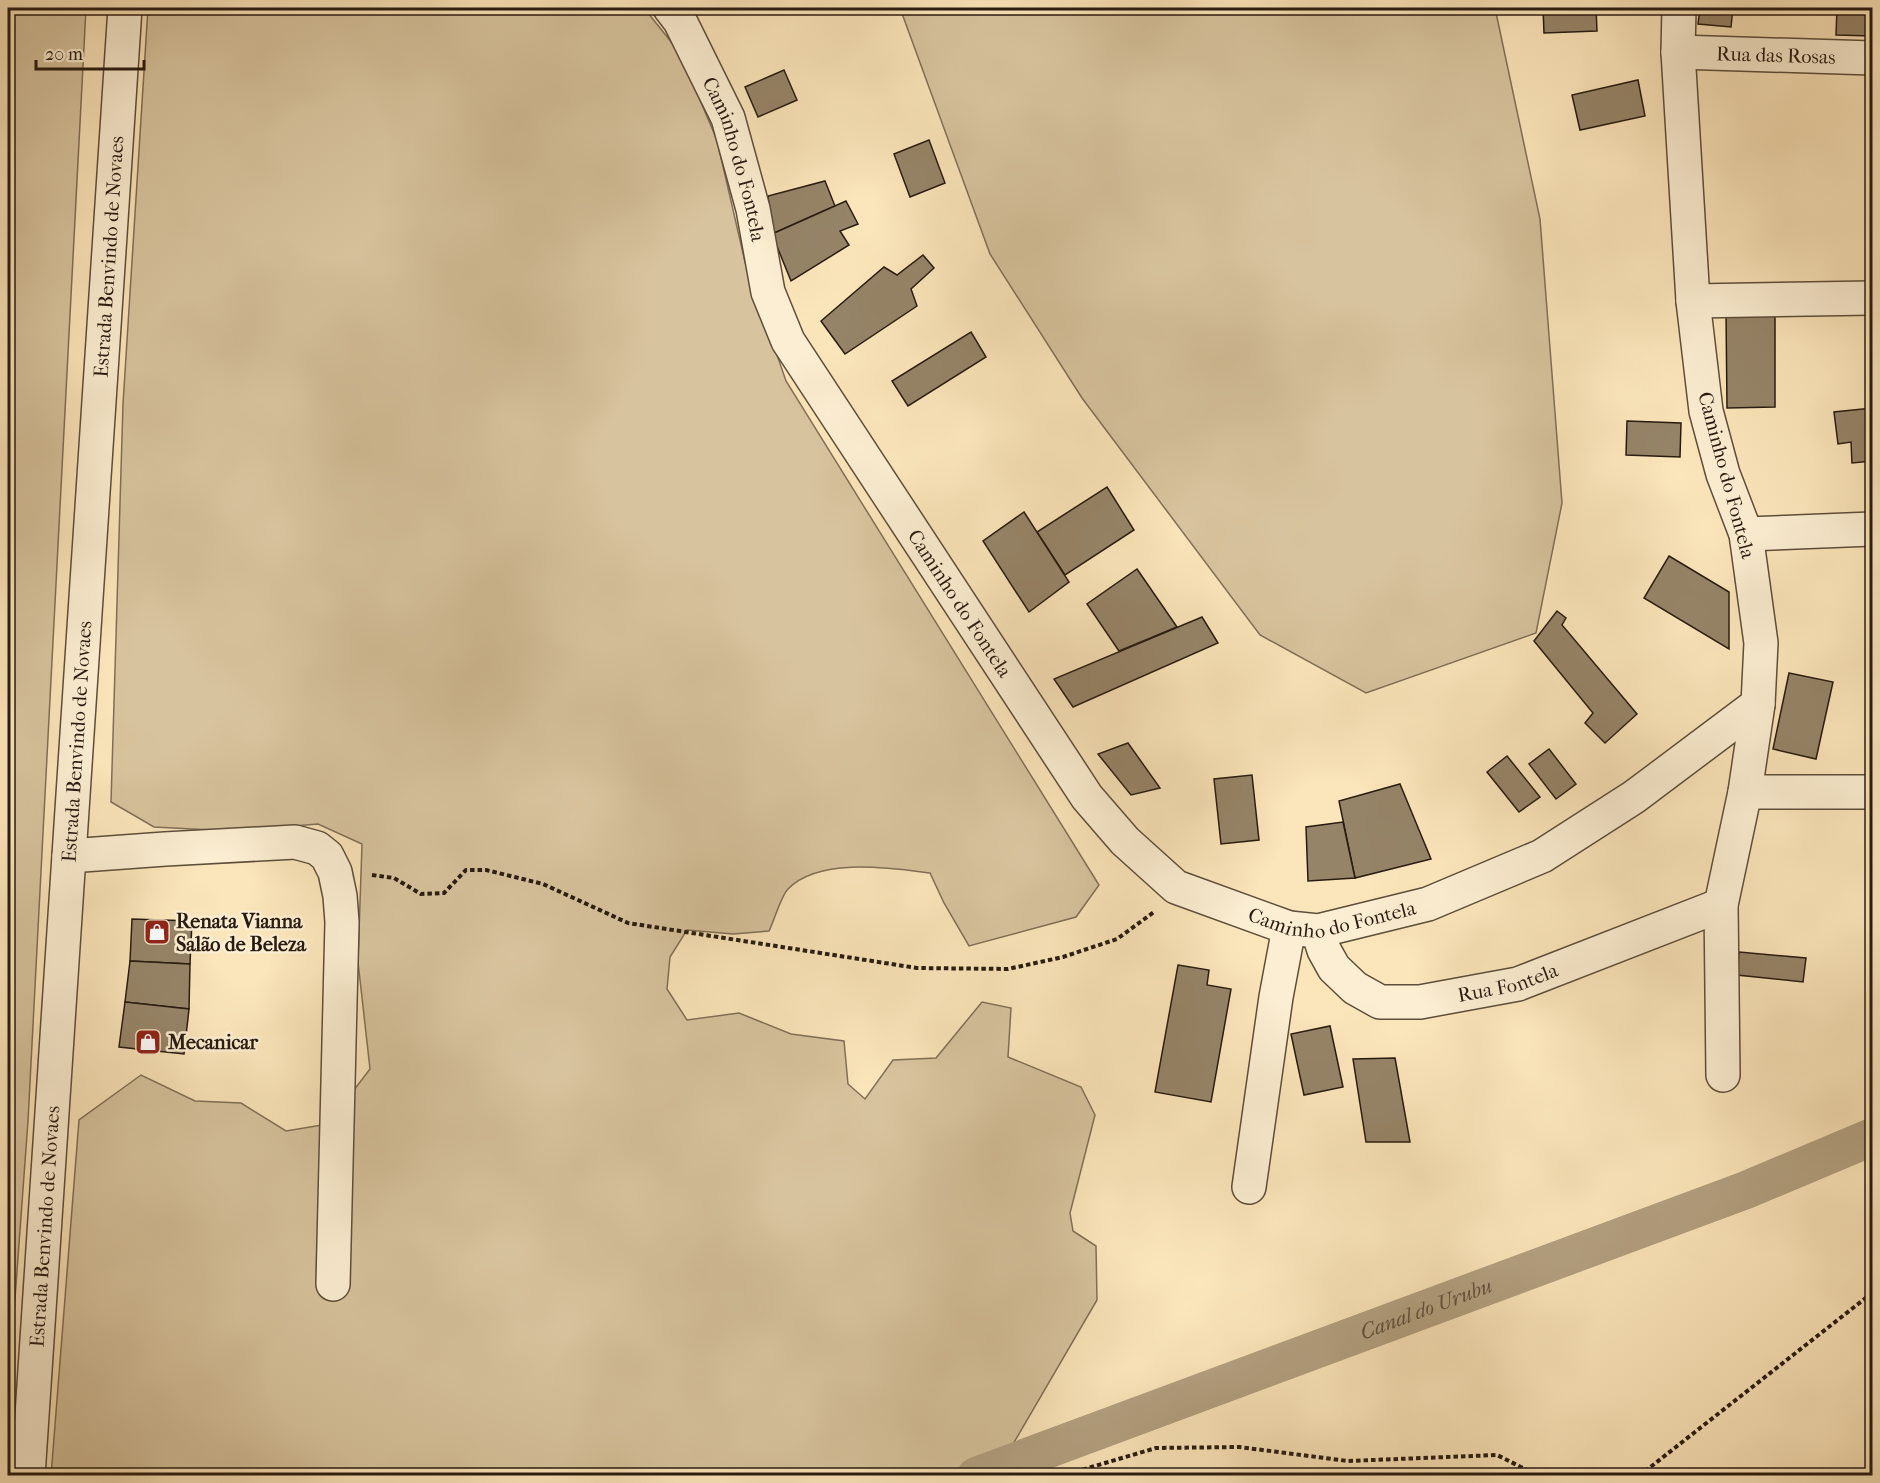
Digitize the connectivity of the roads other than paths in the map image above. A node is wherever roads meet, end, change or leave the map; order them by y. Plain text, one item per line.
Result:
1 (124, 8) edge
2 (670, 8) edge
3 (1679, 8) edge
4 (1678, 52) junction
5 (1872, 58) edge
6 (1872, 298) edge
7 (1693, 301) junction
8 (1872, 529) edge
9 (1746, 534) junction
10 (1758, 704) junction
11 (1745, 792) junction
12 (1872, 792) edge
13 (69, 856) junction
14 (1721, 905) junction
15 (1304, 930) junction
16 (1723, 1075) dead end
17 (1249, 1187) dead end
18 (333, 1284) dead end
19 (28, 1476) edge

1 - 13 street, Estrada Benvindo de Novaes
2 - 15 street, Caminho do Fontela
3 - 4 street, Caminho do Fontela
4 - 5 street, Rua das Rosas
4 - 7 street, Caminho do Fontela
6 - 7 street
7 - 9 street, Caminho do Fontela
8 - 9 street
9 - 10 street, Caminho do Fontela
10 - 11 street
10 - 15 street, Caminho do Fontela
11 - 12 street
11 - 14 street
13 - 18 street
13 - 19 street, Estrada Benvindo de Novaes
14 - 15 street, Rua Fontela
14 - 16 street
15 - 17 street

